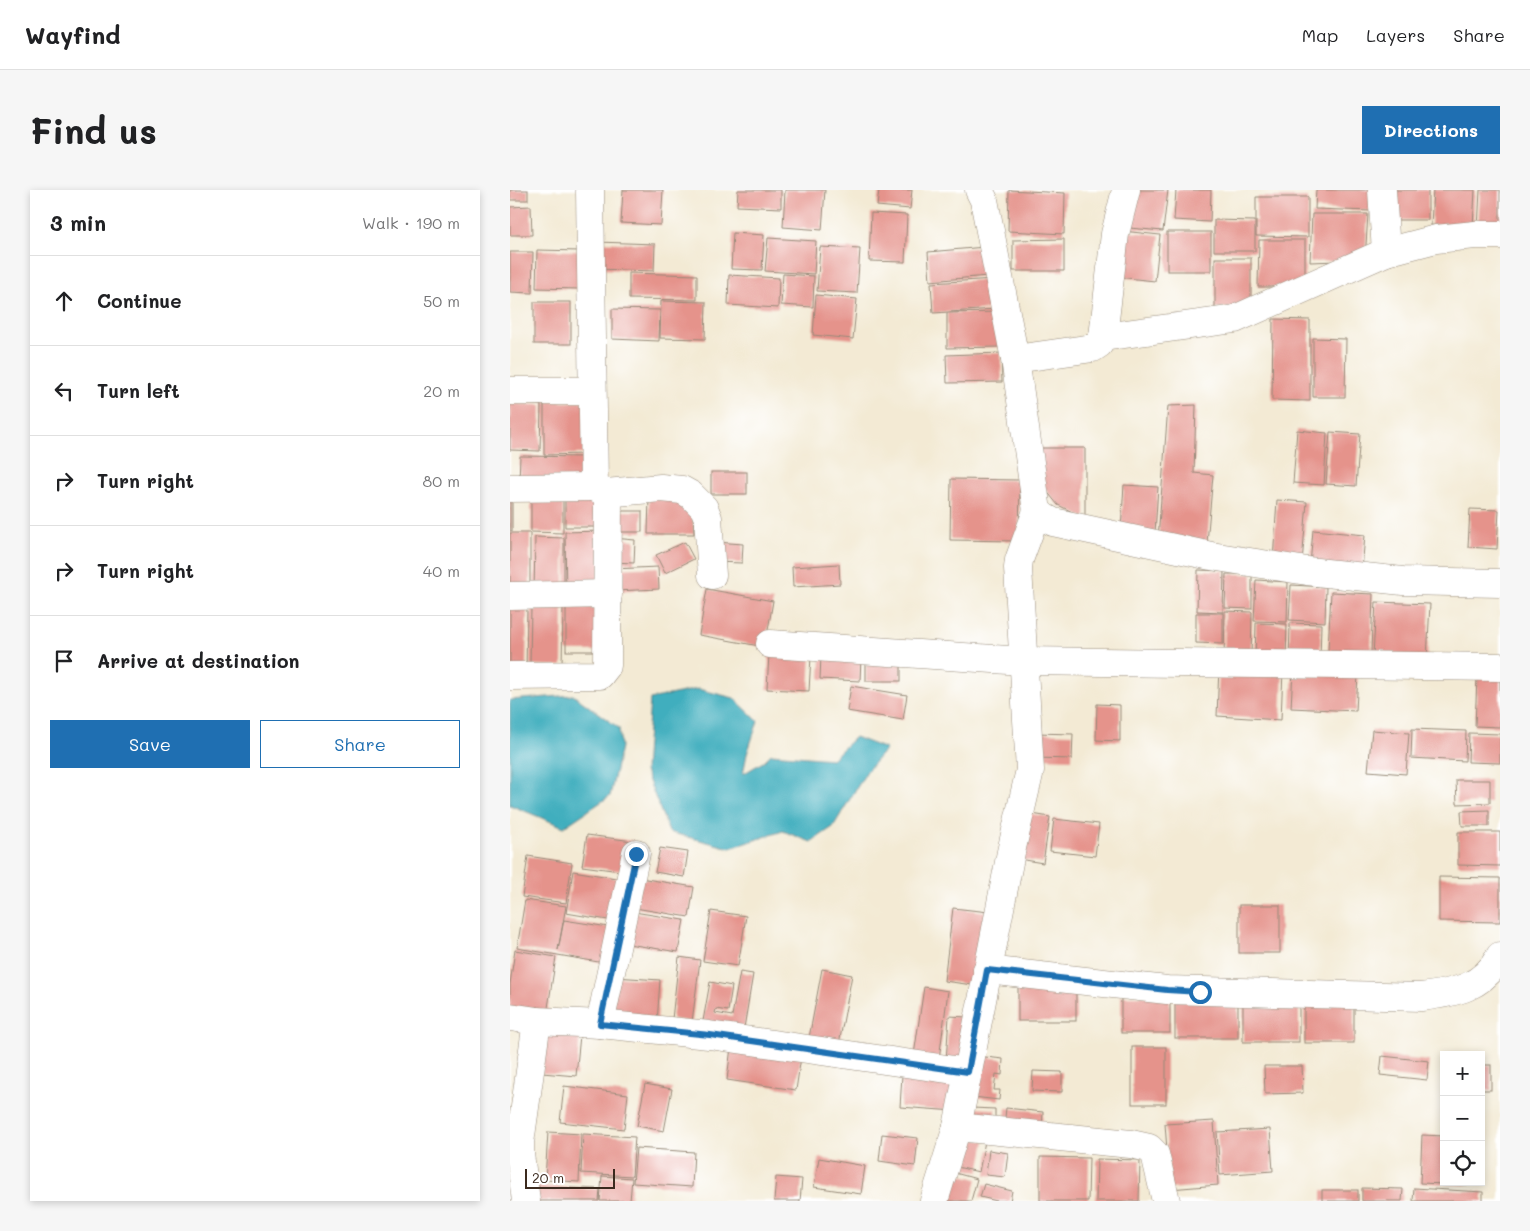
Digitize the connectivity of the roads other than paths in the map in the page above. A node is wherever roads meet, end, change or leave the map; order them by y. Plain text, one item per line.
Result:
1 (590, 190) edge
2 (978, 190) edge
3 (1126, 190) edge
4 (1382, 190) edge
5 (1500, 235) edge
6 (1386, 252) junction
7 (1103, 337) junction
8 (1015, 359) junction
9 (510, 390) edge
10 (592, 391) junction
11 (510, 488) edge
12 (600, 490) junction
13 (1036, 511) junction
14 (712, 575) dead end
15 (1500, 583) edge
16 (608, 594) junction
17 (510, 596) edge
18 (770, 644) dead end
19 (1023, 661) junction
20 (1500, 667) edge
21 (510, 676) edge
22 (636, 854) dead end
23 (1500, 956) edge
24 (987, 970) junction
25 (510, 1017) edge
26 (537, 1021) junction
27 (600, 1024) junction
28 (968, 1072) junction
29 (958, 1127) junction
30 (526, 1201) edge
31 (934, 1201) edge
32 (1166, 1201) edge

1 - 10 street
2 - 8 street
3 - 7 street
4 - 6 street
5 - 6 street
6 - 7 street
7 - 8 street
8 - 13 street
9 - 10 street
10 - 12 street
11 - 12 street
12 - 14 street
12 - 16 street
13 - 15 street
13 - 19 street
16 - 17 street
16 - 21 street
18 - 19 street
19 - 20 street
19 - 24 street
22 - 27 street
23 - 24 street
24 - 28 street
25 - 26 street
26 - 27 street
26 - 30 street
27 - 28 street
28 - 29 street
29 - 31 street
29 - 32 street

